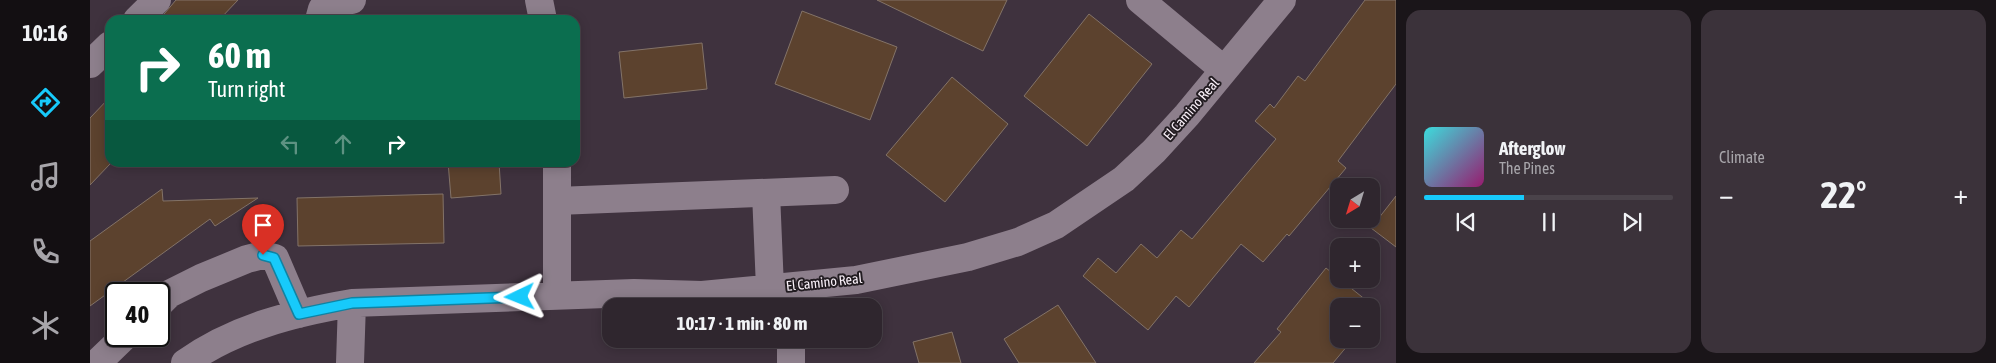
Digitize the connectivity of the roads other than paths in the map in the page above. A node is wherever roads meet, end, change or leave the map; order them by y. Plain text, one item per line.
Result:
1 (157, 0) edge
2 (352, 0) edge
3 (539, 0) edge
4 (1140, 0) edge
5 (1282, 0) edge
6 (142, 15) edge
7 (321, 15) edge
8 (542, 15) edge
9 (105, 50) edge
10 (90, 64) edge
11 (1224, 70) junction
12 (558, 167) edge
13 (835, 190) dead end
14 (766, 193) junction
15 (557, 202) junction
16 (170, 294) edge
17 (783, 294) edge
18 (557, 295) junction
19 (352, 303) junction
20 (299, 314) junction
21 (114, 347) edge
22 (791, 348) edge
23 (97, 363) edge
24 (185, 363) edge
25 (350, 363) edge
26 (791, 363) edge

1 - 6 street
2 - 7 street
3 - 8 street
4 - 11 street
5 - 11 street, El Camino Real
9 - 10 street
11 - 17 street, El Camino Real
12 - 15 street
13 - 14 street
14 - 15 street
14 - 17 street
15 - 18 street
16 - 20 street
17 - 18 street, El Camino Real
18 - 19 street, El Camino Real
19 - 20 street, El Camino Real
19 - 25 street
20 - 24 street, El Camino Real
21 - 23 street
22 - 26 street

